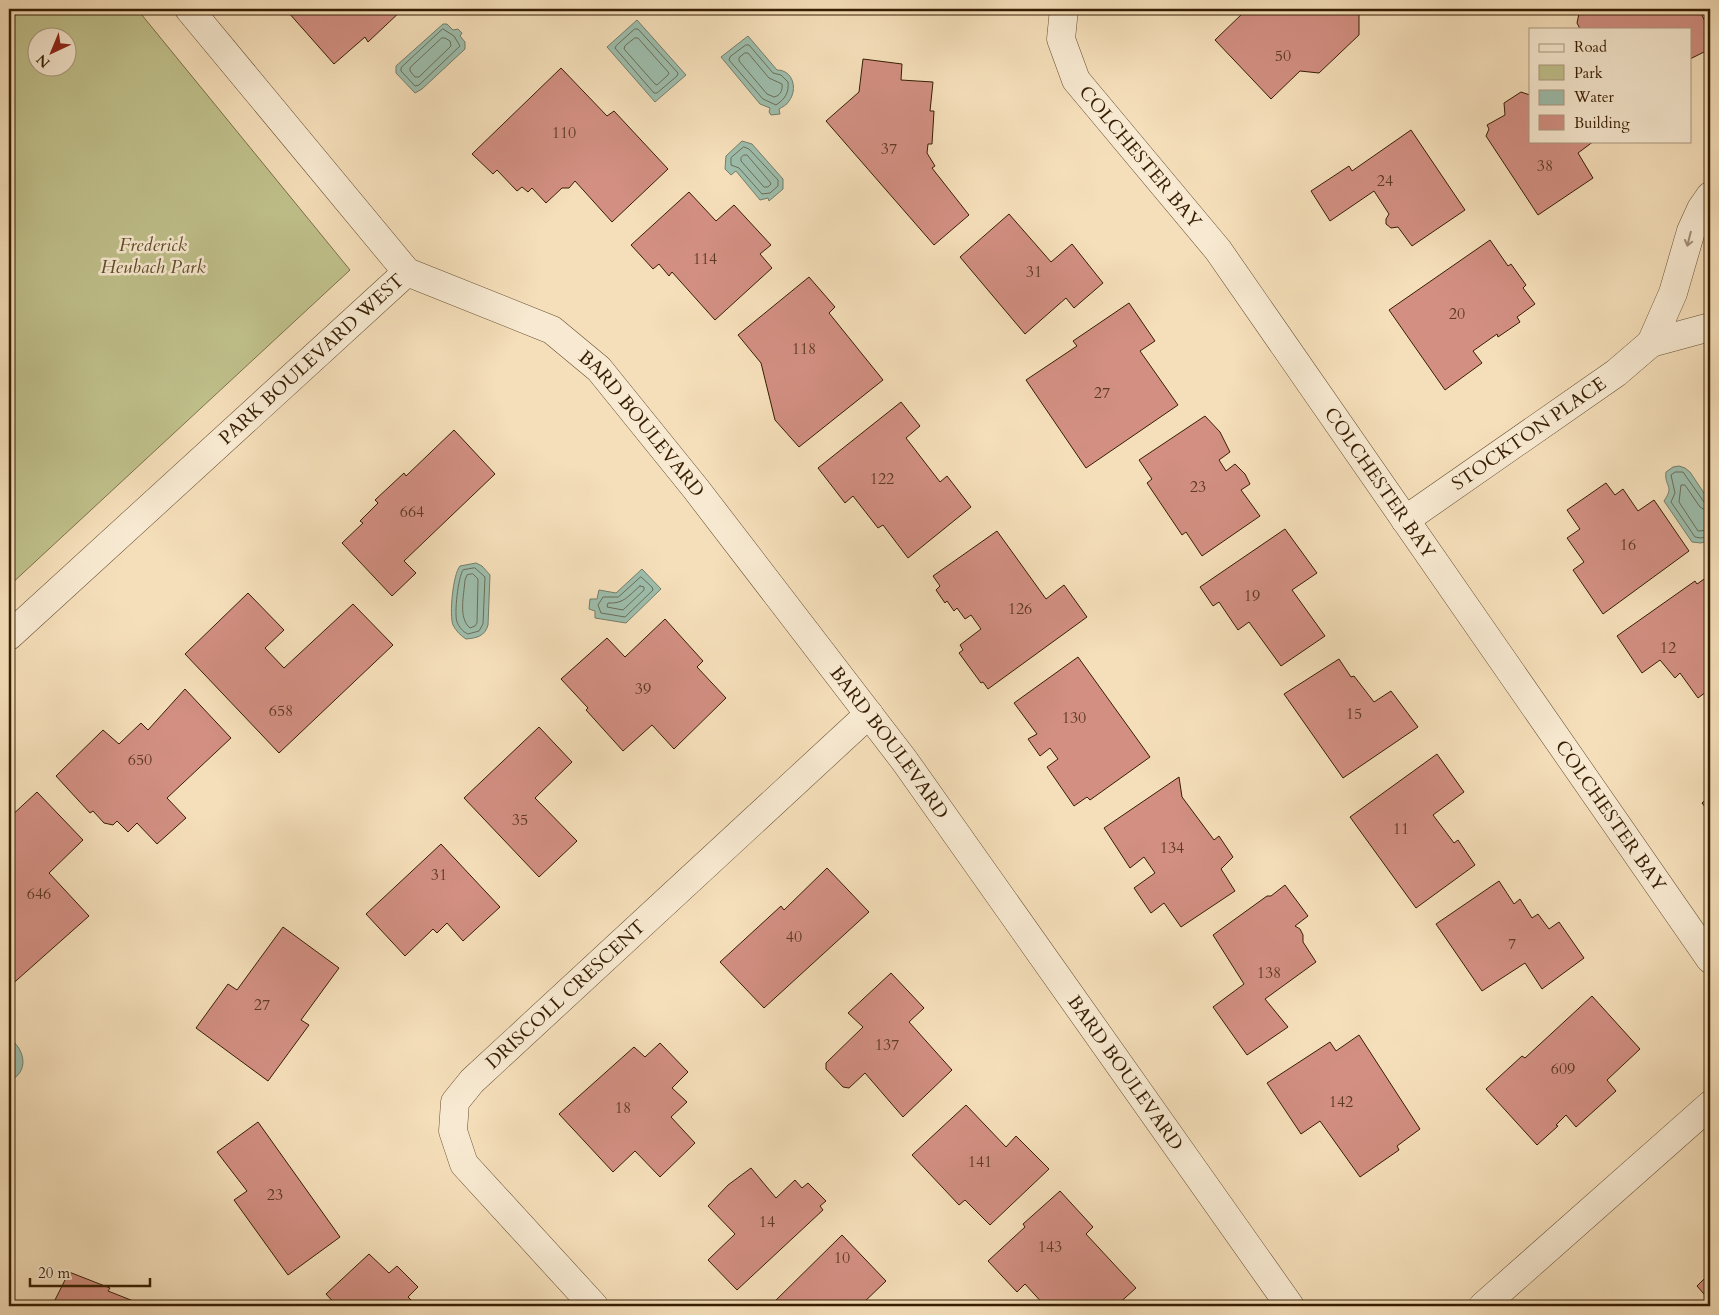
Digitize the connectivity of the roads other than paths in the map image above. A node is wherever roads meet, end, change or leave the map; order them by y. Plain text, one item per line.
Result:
1 (189, 9) edge
2 (1064, 9) edge
3 (1710, 196) edge
4 (407, 272) junction
5 (1710, 327) edge
6 (1651, 343) junction
7 (1405, 520) junction
8 (9, 636) edge
9 (869, 714) junction
10 (1710, 959) edge
11 (1710, 1105) edge
12 (594, 1306) edge
13 (1290, 1306) edge
14 (1483, 1306) edge

1 - 4 street, PARK BOULEVARD WEST
2 - 7 street, COLCHESTER BAY
3 -> 6 street, STOCKTON PLACE
4 - 8 street, PARK BOULEVARD WEST
4 - 9 street, BARD BOULEVARD
5 - 6 street, STOCKTON PLACE
6 - 7 street, STOCKTON PLACE
7 - 10 street, COLCHESTER BAY
9 - 12 street, DRISCOLL CRESCENT
9 - 13 street, BARD BOULEVARD
11 - 14 street

